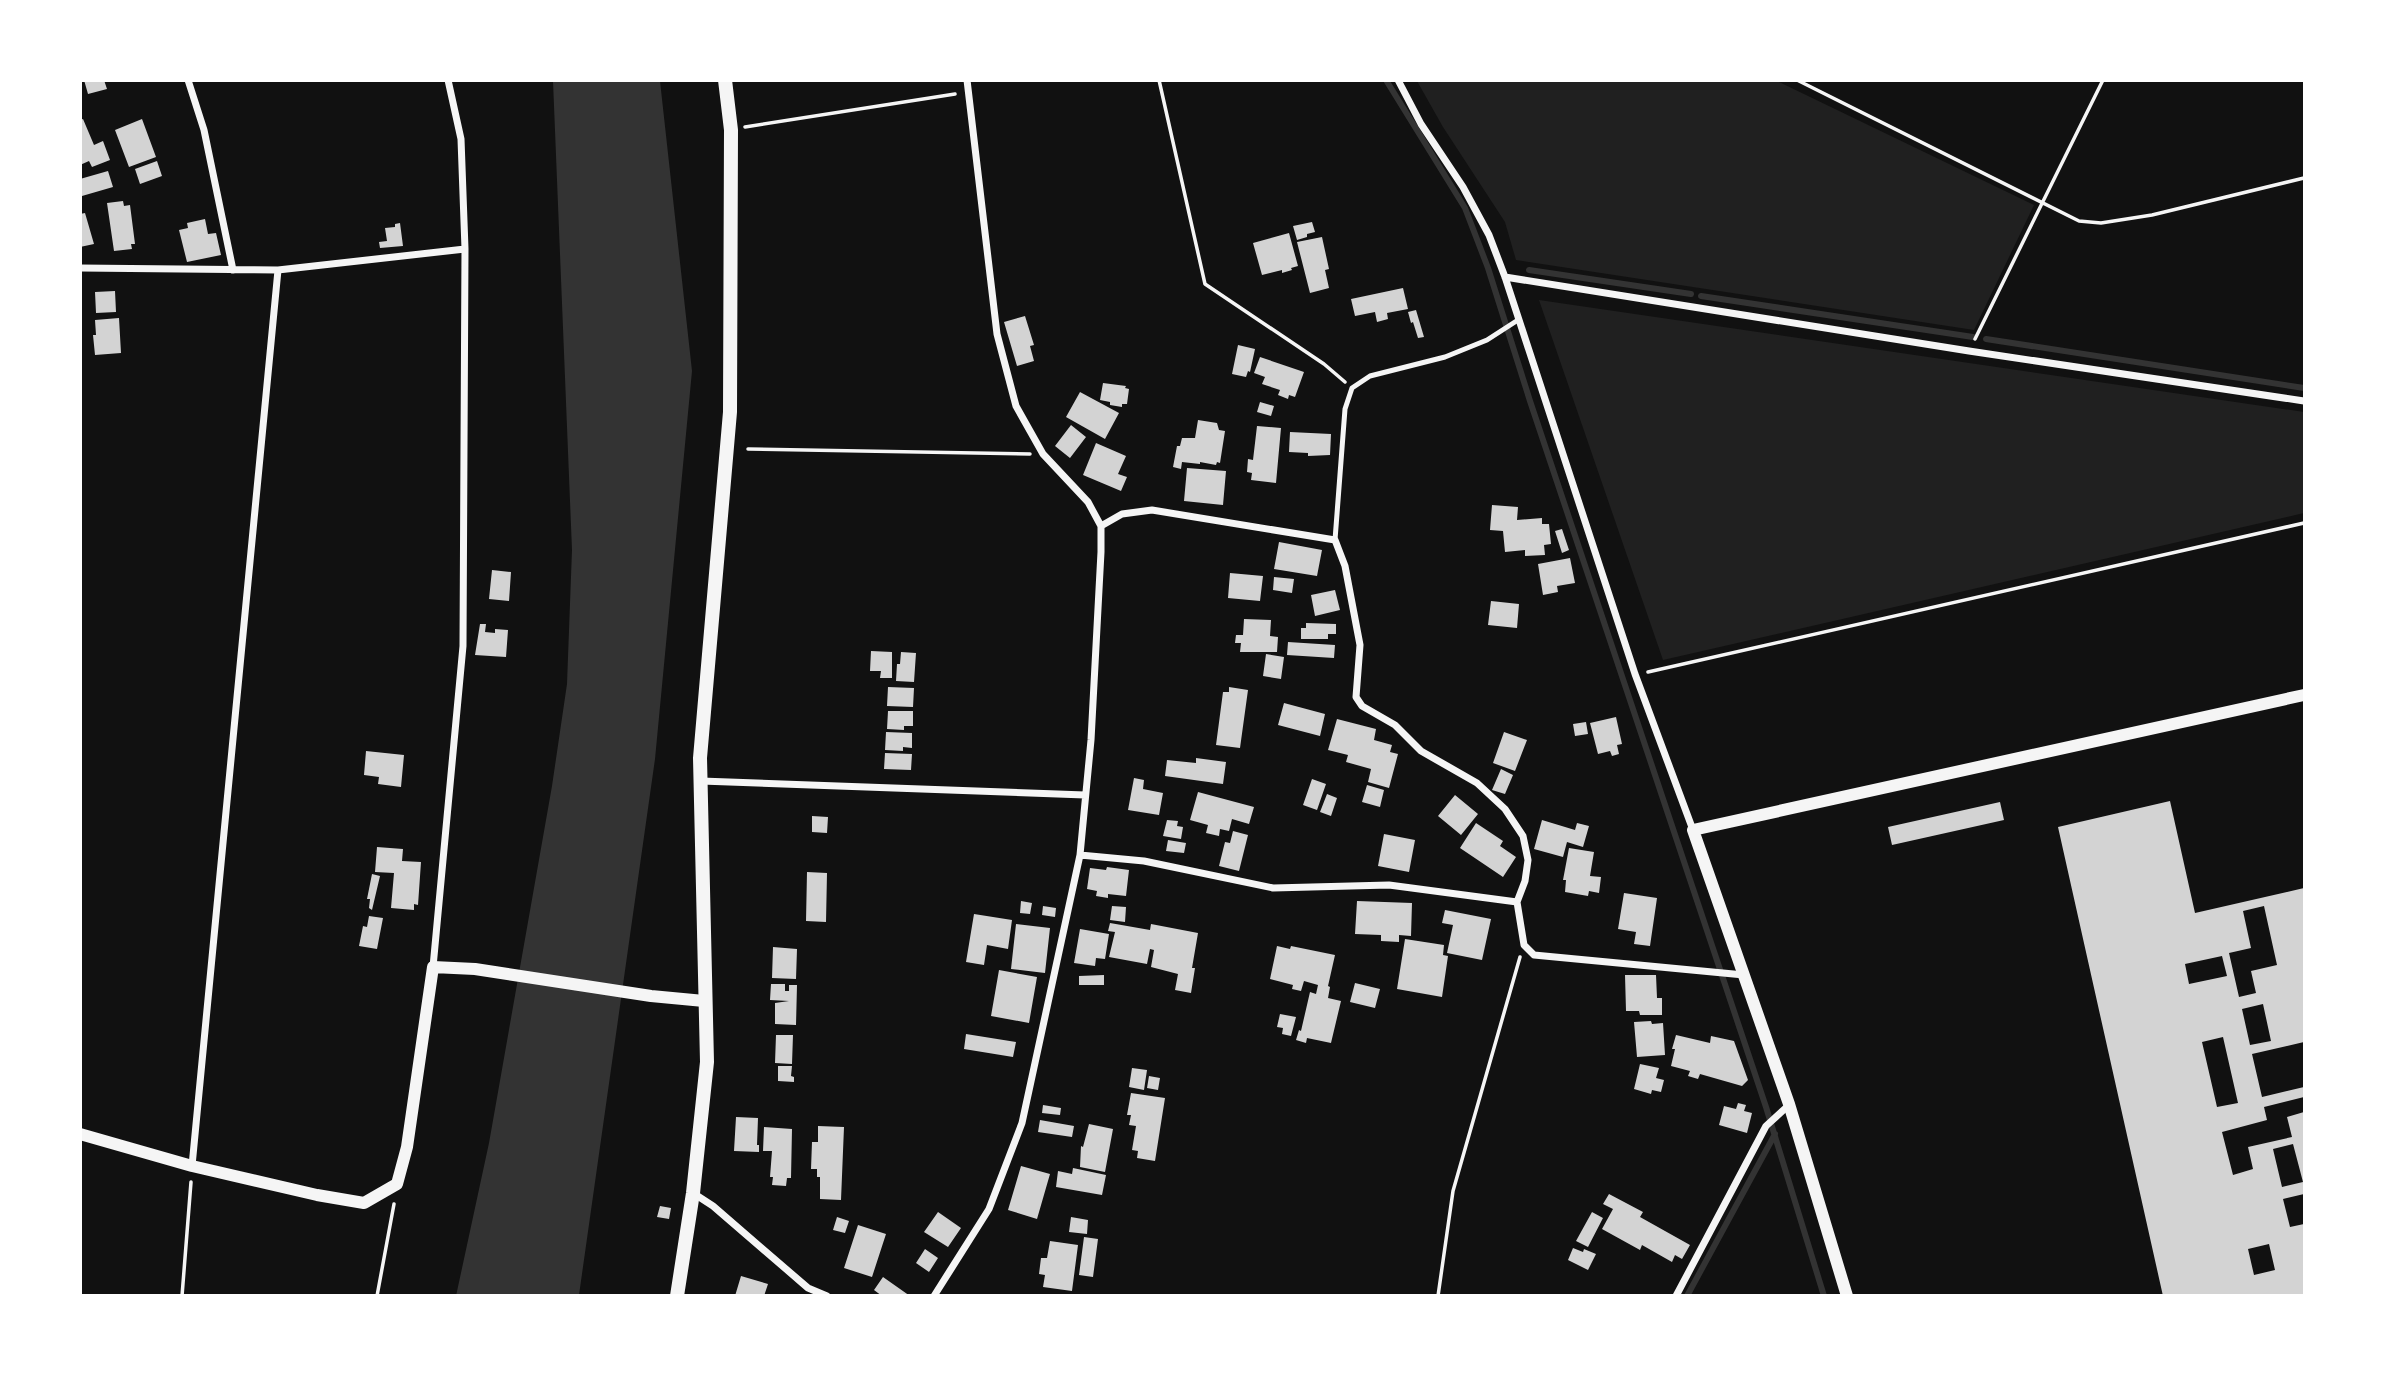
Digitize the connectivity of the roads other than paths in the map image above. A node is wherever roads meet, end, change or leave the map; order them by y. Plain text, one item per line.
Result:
1 (188, 80) edge
2 (448, 80) edge
3 (725, 80) edge
4 (967, 80) edge
5 (1398, 80) edge
6 (465, 249) junction
7 (80, 268) edge
8 (233, 270) junction
9 (278, 270) junction
10 (1505, 277) junction
11 (1518, 320) junction
12 (2305, 401) edge
13 (1101, 526) junction
14 (1335, 540) junction
15 (2305, 695) edge
16 (701, 781) junction
17 (1085, 795) junction
18 (1693, 830) junction
19 (1080, 855) junction
20 (1517, 902) junction
21 (433, 967) junction
22 (1745, 975) junction
23 (704, 1001) junction
24 (1789, 1104) junction
25 (80, 1134) edge
26 (192, 1166) junction
27 (694, 1193) junction
28 (935, 1295) edge
29 (677, 1296) edge
30 (827, 1296) edge
31 (1676, 1296) edge
32 (1847, 1296) edge

1 - 8 street
2 - 6 street
3 - 16 main road
4 - 13 street
5 - 10 street
6 - 9 street
6 - 21 street
7 - 8 street
8 - 9 street
9 - 26 street
10 - 11 street
10 - 12 street
11 - 14 lane
11 - 18 street
13 - 14 street
13 - 17 street
14 - 20 street
15 - 18 street
16 - 17 street
16 - 23 main road
17 - 19 street
18 - 22 street
19 - 20 street
19 - 28 street
20 - 22 street
21 - 23 street
21 - 26 street
22 - 24 street
23 - 27 main road
24 - 31 street
24 - 32 street
25 - 26 street
27 - 29 main road
27 - 30 street

